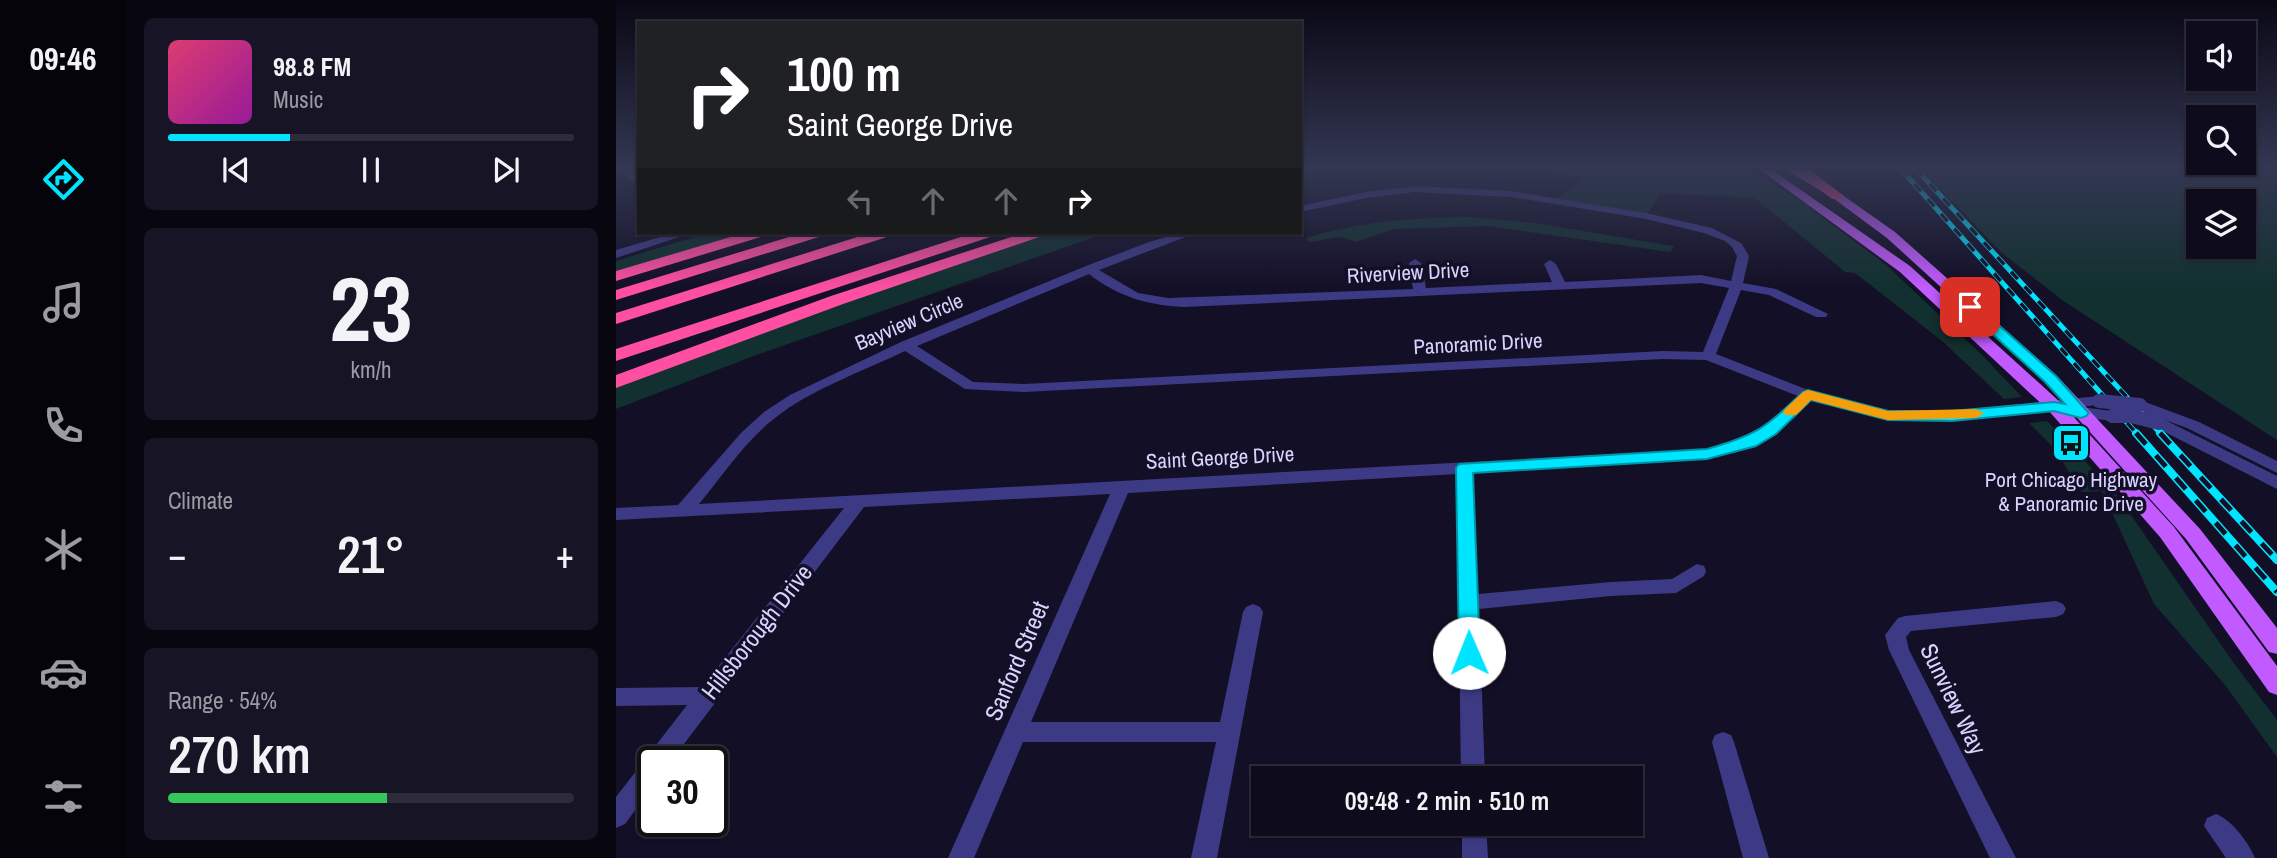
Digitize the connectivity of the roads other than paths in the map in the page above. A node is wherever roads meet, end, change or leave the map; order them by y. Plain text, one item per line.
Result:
1 (1603, 209) edge
2 (1820, 209) edge
3 (1855, 209) edge
4 (678, 235) edge
5 (753, 235) edge
6 (796, 235) edge
7 (810, 235) edge
8 (879, 235) edge
9 (984, 235) edge
10 (1031, 235) edge
11 (1183, 235) edge
12 (616, 254) edge
13 (1415, 263) dead end
14 (1550, 264) dead end
15 (1090, 269) junction
16 (690, 271) junction
17 (616, 276) edge
18 (1560, 285) junction
19 (1736, 286) junction
20 (1420, 292) junction
21 (616, 295) edge
22 (1821, 314) dead end
23 (616, 319) edge
24 (906, 345) junction
25 (617, 355) edge
26 (1708, 356) junction
27 (616, 382) edge
28 (1808, 395) junction
29 (2069, 407) junction
30 (1465, 468) junction
31 (2277, 468) edge
32 (2277, 483) edge
33 (1122, 486) junction
34 (857, 504) junction
35 (683, 511) junction
36 (616, 514) edge
37 (1697, 571) dead end
38 (1468, 603) junction
39 (2056, 609) dead end
40 (1254, 612) dead end
41 (2277, 645) edge
42 (2277, 685) edge
43 (707, 696) junction
44 (616, 697) edge
45 (1015, 732) junction
46 (1228, 732) junction
47 (1723, 742) dead end
48 (669, 746) edge
49 (1473, 766) edge
50 (637, 788) edge
51 (616, 816) edge
52 (2216, 826) dead end
53 (1474, 836) edge
54 (961, 858) edge
55 (1204, 858) edge
56 (1475, 858) edge
57 (1756, 858) edge
58 (2003, 858) edge
59 (2242, 858) edge

1 - 19 street
2 - 29 main road
3 - 29 main road
4 - 12 street
5 - 17 highway
6 - 16 highway
7 - 16 highway
8 - 23 highway
9 - 25 highway
10 - 27 highway
11 - 15 street, Bayview Circle
13 - 20 street
14 - 18 street
15 - 20 street, Riverview Drive
15 - 24 street, Bayview Circle
16 - 21 highway
18 - 19 street, Riverview Drive
18 - 20 street, Riverview Drive
19 - 22 street, Riverview Drive
19 - 26 street
24 - 26 street, Panoramic Drive
24 - 35 street, Bayview Circle
26 - 28 street, Panoramic Drive
28 - 29 street, Panoramic Drive
28 - 30 street, Saint George Drive
29 - 31 street, Panoramic Drive, bridge
29 - 32 street, Panoramic Drive, bridge
29 - 41 main road
29 - 42 main road
30 - 33 street, Saint George Drive
30 - 38 street
33 - 34 street, Saint George Drive
33 - 45 street, Sanford Street
34 - 35 street, Saint George Drive
34 - 43 street, Hillsborough Drive
35 - 36 street, Saint George Drive
37 - 38 street
38 - 49 street
39 - 58 street, Sunview Way
40 - 46 street
43 - 44 street
43 - 48 street, Hillsborough Drive
45 - 46 street
45 - 54 street, Sanford Street
46 - 55 street
47 - 57 street
50 - 51 street
52 - 59 street
53 - 56 street

